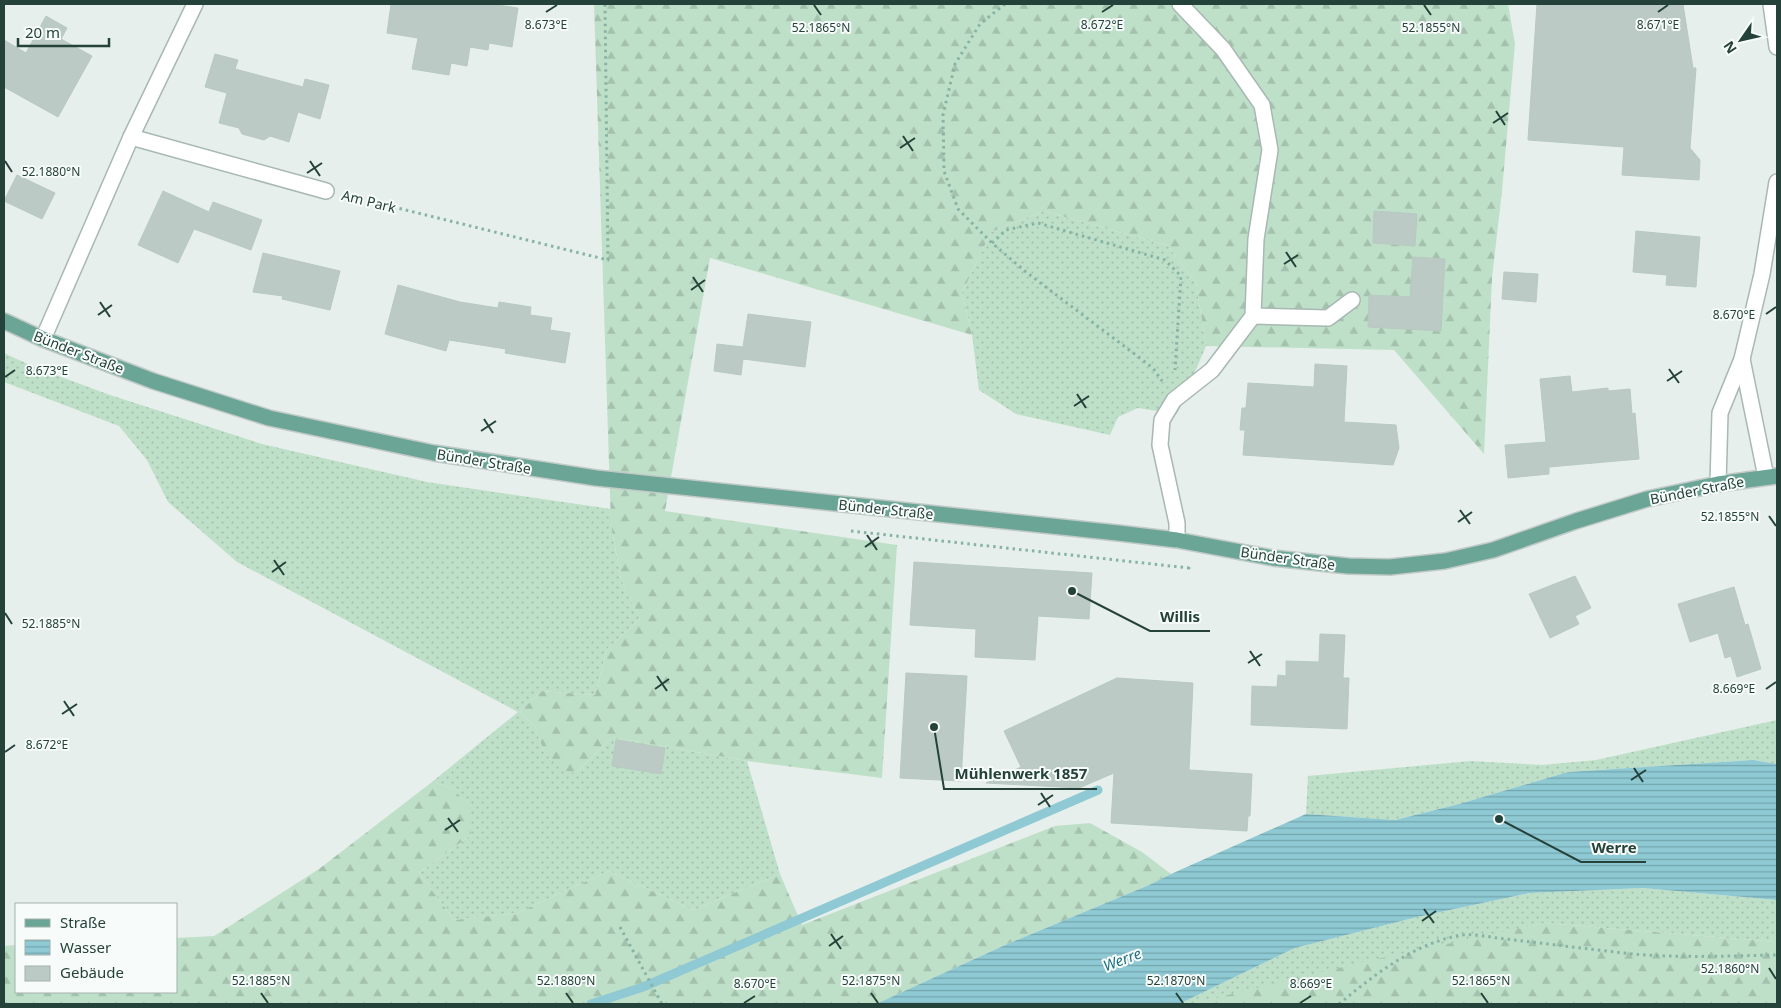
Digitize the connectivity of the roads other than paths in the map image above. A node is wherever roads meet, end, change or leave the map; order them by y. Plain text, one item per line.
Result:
1 (195, 4) edge
2 (1180, 4) edge
3 (1770, 4) edge
4 (1777, 47) edge
5 (131, 137) junction
6 (1777, 182) edge
7 (326, 191) road end
8 (1352, 300) dead end
9 (1253, 316) junction
10 (4, 321) edge
11 (43, 339) junction
12 (1742, 359) junction
13 (1771, 477) edge
14 (1718, 484) junction
15 (1177, 540) junction

1 - 5 street
2 - 9 street
3 - 4 street
5 - 7 street, Am Park
5 - 11 street
6 - 12 street
8 - 9 street
9 - 15 street
10 - 11 main road, Bünder Straße
11 - 15 main road, Bünder Straße
12 - 13 street
12 - 14 street
13 - 14 main road, Bünder Straße
14 - 15 main road, Bünder Straße

